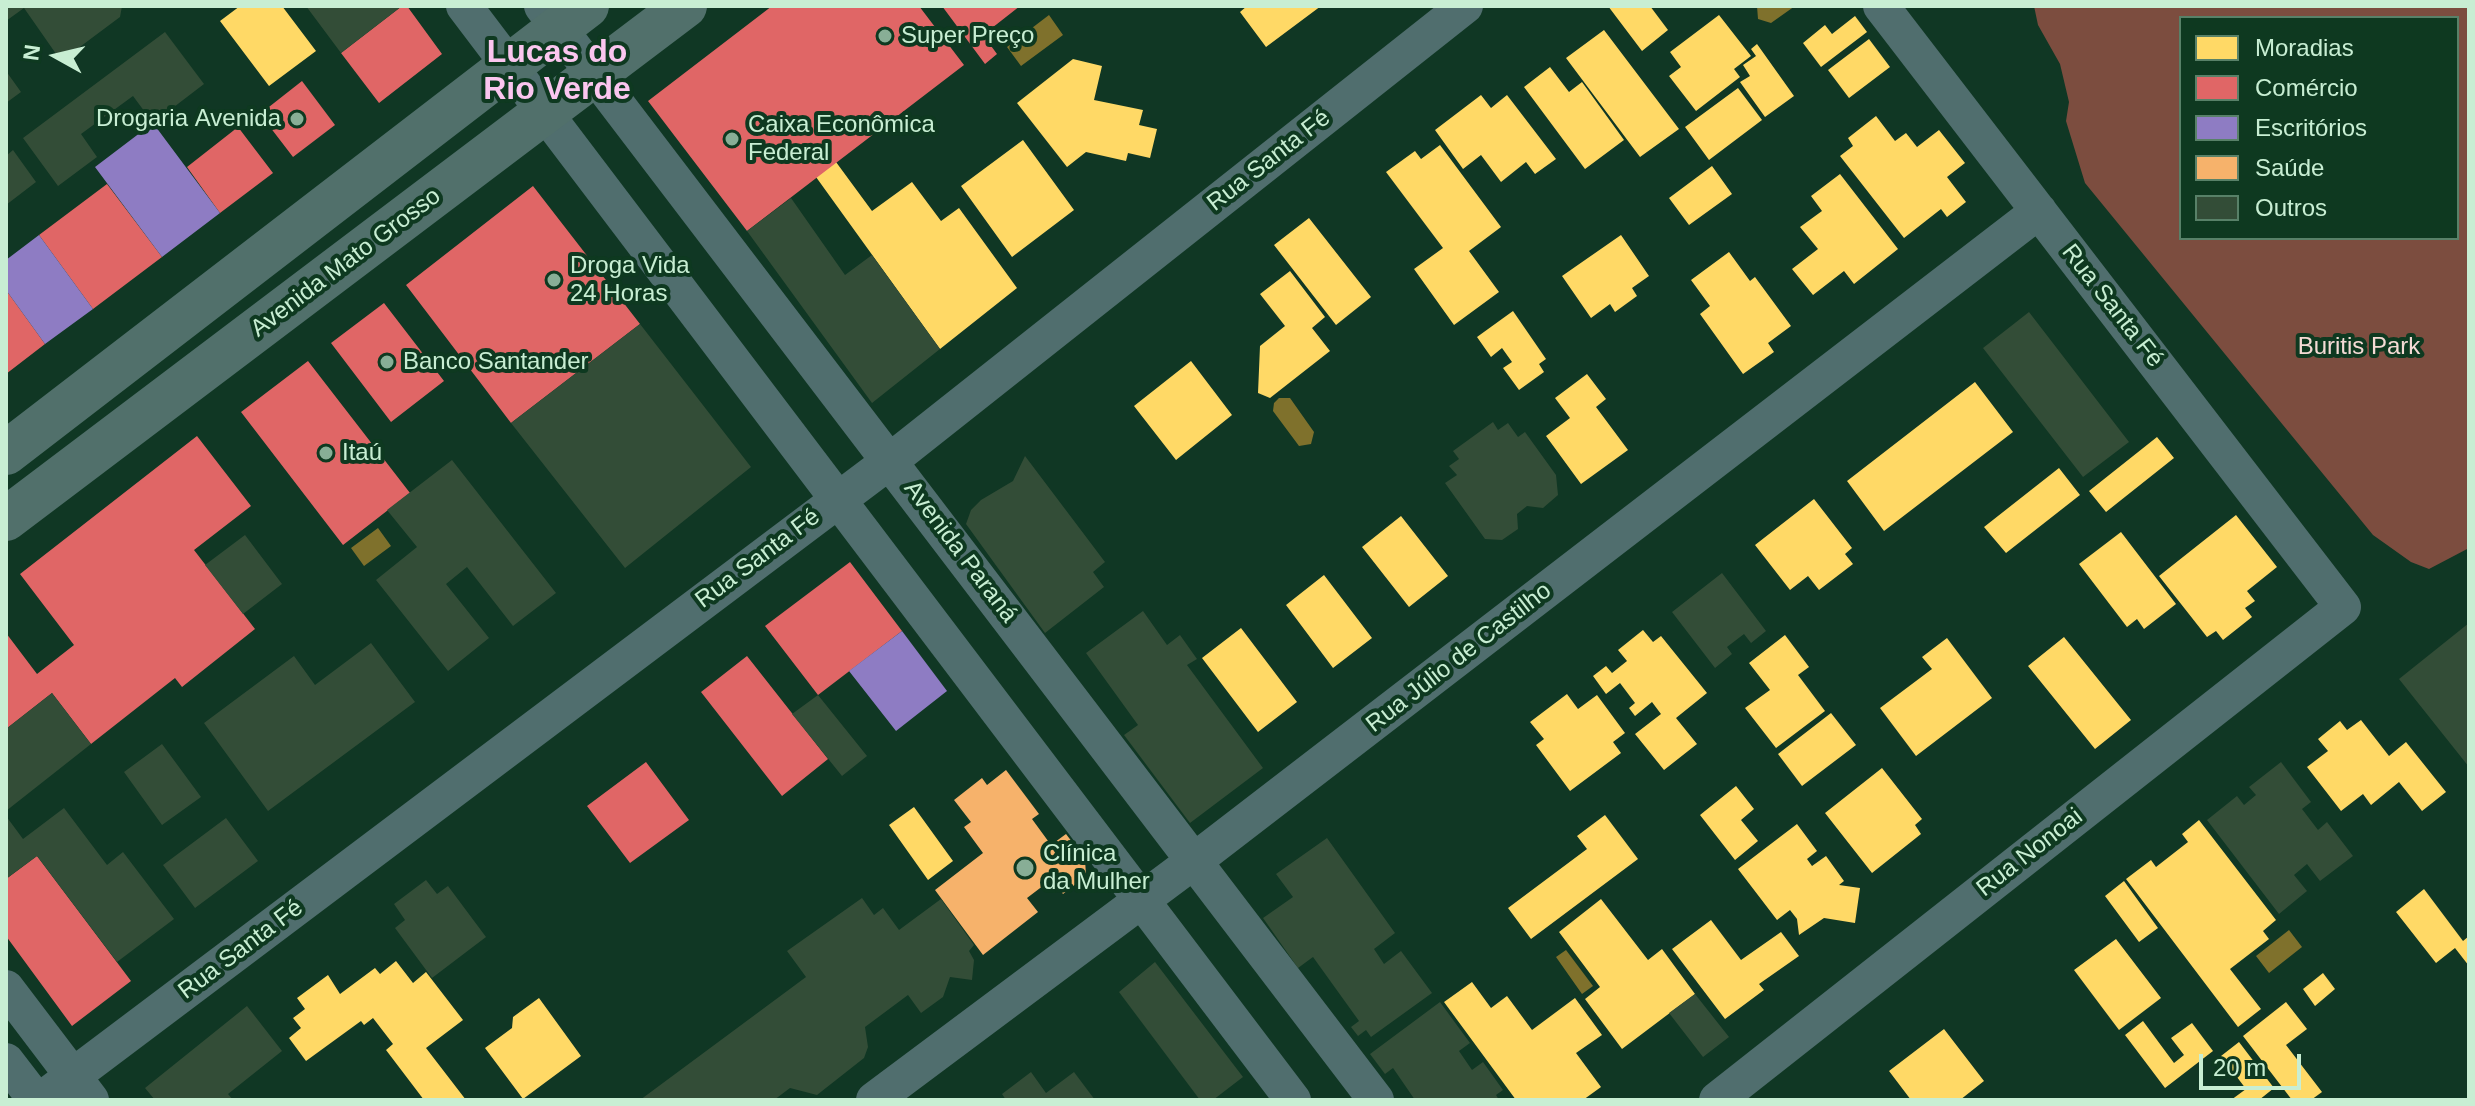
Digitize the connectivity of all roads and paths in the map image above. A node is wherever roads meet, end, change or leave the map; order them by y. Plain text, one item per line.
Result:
1 (464, 6) edge
2 (685, 6) edge
3 (1465, 6) edge
4 (1881, 6) edge
5 (563, 13) edge
6 (508, 68) junction
7 (596, 74) junction
8 (545, 113) junction
9 (2039, 211) junction
10 (6, 453) edge
11 (890, 461) junction
12 (838, 499) junction
13 (6, 519) edge
14 (2343, 607) joint
15 (1194, 861) junction
16 (1141, 899) junction
17 (6, 988) edge
18 (6, 1061) edge
19 (82, 1088) edge
20 (38, 1100) edge
21 (874, 1100) edge
22 (1293, 1100) edge
23 (1376, 1100) edge
24 (1717, 1100) edge

1 - 6 street
2 - 7 main road, Avenida Mato Grosso
3 - 11 street, Rua Santa Fé
4 - 9 street, Rua Santa Fé
5 - 6 main road
5 - 7 street, Avenida Paraná
6 - 8 street
6 - 10 main road
7 - 8 main road, Avenida Mato Grosso
7 - 11 street, Avenida Paraná
8 - 12 street
8 - 13 main road, Avenida Mato Grosso
9 - 14 street, Rua Santa Fé
9 - 15 street, Rua Júlio de Castilho
11 - 12 street, Rua Santa Fé
11 - 15 street, Avenida Paraná
12 - 16 street
12 - 19 street, Rua Santa Fé
14 - 24 street, Rua Nonoai
15 - 16 street, Rua Júlio de Castilho
15 - 23 street, Avenida Paraná
16 - 21 street, Rua Júlio de Castilho
16 - 22 street
17 - 19 street
18 - 20 street
19 - 20 street, Rua Santa Fé

